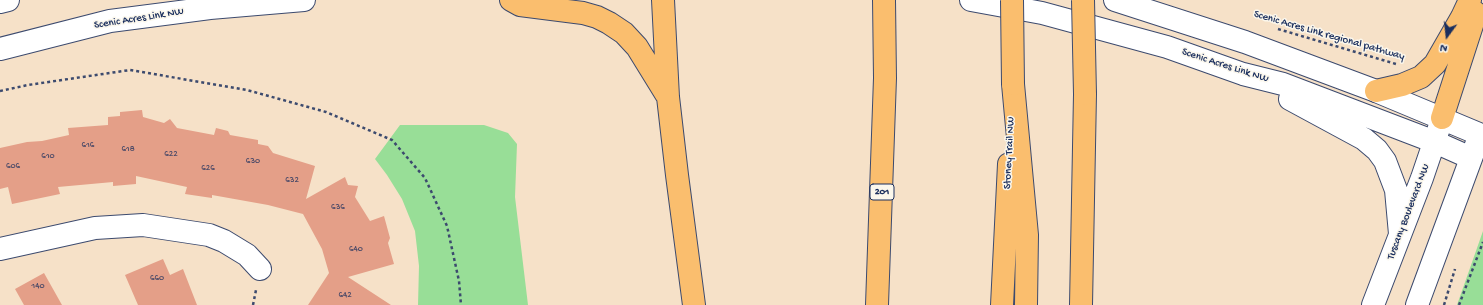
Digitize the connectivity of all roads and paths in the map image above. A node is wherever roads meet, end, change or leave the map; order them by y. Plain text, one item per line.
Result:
1 (8, 0) edge
2 (304, 0) edge
3 (511, 0) edge
4 (663, 0) edge
5 (884, 0) edge
6 (971, 0) edge
7 (1012, 0) edge
8 (1083, 0) edge
9 (1115, 0) edge
10 (1470, 0) edge
11 (1480, 0) edge
12 (0, 2) edge
13 (1274, 28) dead end
14 (0, 49) edge
15 (1401, 65) dead end
16 (1243, 74) junction
17 (1013, 84) junction
18 (0, 91) edge
19 (1376, 91) junction
20 (668, 97) junction
21 (1442, 118) junction
22 (1481, 131) edge
23 (1435, 142) junction
24 (1471, 158) junction
25 (1400, 234) junction
26 (1483, 242) edge
27 (0, 249) edge
28 (260, 269) dead end
29 (461, 305) edge
30 (694, 305) edge
31 (877, 305) edge
32 (1002, 305) edge
33 (1026, 305) edge
34 (1081, 305) edge
35 (1373, 305) edge
36 (1417, 305) edge
37 (1459, 305) edge

1 - 12 street
2 - 14 street, Scenic Acres Link NW
3 - 20 highway
4 - 20 highway
5 - 31 highway, 201
6 - 16 street, Scenic Acres Link NW
7 - 17 highway, Stoney Trail NW, bridge
8 - 34 highway, bridge
9 - 19 street
10 - 19 highway
11 - 21 highway
13 - 15 path, Scenic Acres Link regional pathway
16 - 23 street, Scenic Acres Link NW
16 - 25 street
17 - 32 highway, Stoney Trail NW
17 - 33 highway
18 - 29 path
19 - 21 street
20 - 30 highway
21 - 22 street
21 - 23 street, Tuscany Boulevard NW
22 - 24 street
23 - 24 street, Scenic Acres Link NW
23 - 25 street, Tuscany Boulevard NW
24 - 36 street
25 - 35 street, Tuscany Boulevard NW
26 - 37 path
27 - 28 street

